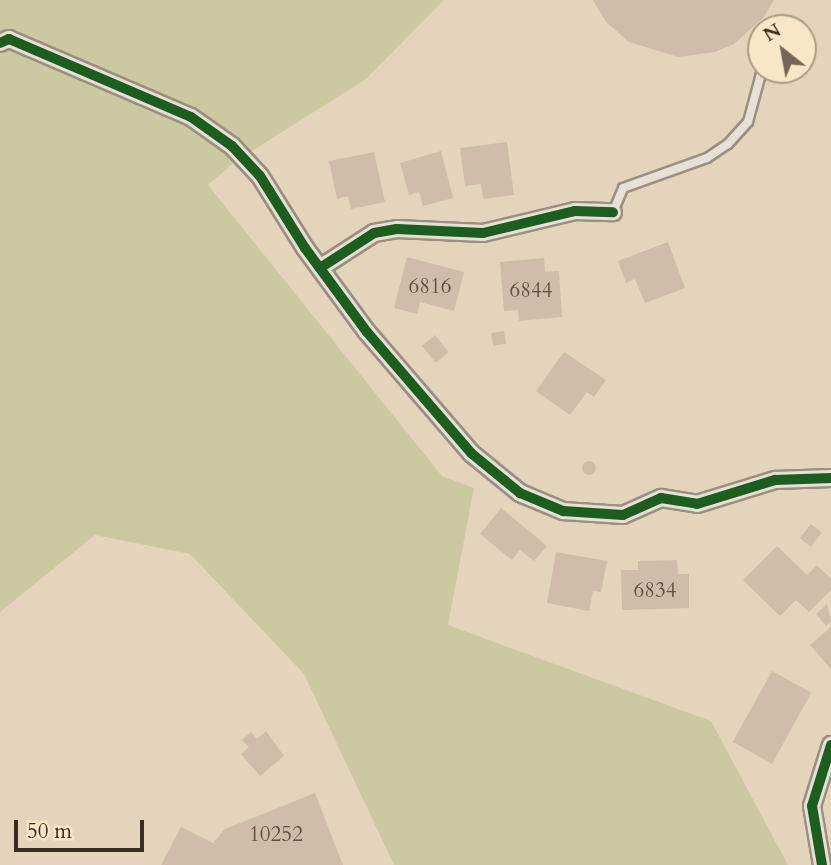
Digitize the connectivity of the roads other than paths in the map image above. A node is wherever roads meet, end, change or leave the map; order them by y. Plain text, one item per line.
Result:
1 (0, 43) edge
2 (758, 84) edge
3 (613, 212) joint
4 (320, 268) junction
5 (831, 478) edge
6 (831, 745) edge
7 (822, 865) edge

1 - 4 street
2 - 3 lane
3 - 4 street
4 - 5 street
6 - 7 street

